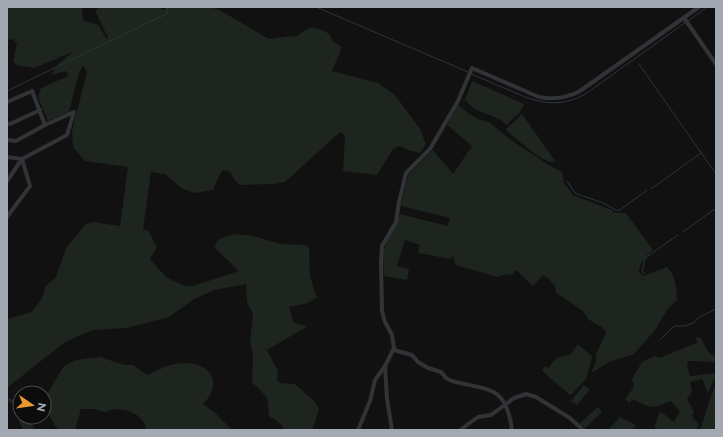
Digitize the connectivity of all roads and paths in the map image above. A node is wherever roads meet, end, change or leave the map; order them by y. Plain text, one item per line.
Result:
1 (700, 7) edge
2 (684, 19) junction
3 (716, 64) edge
4 (7, 102) edge
5 (40, 110) junction
6 (7, 124) edge
7 (46, 126) junction
8 (7, 140) edge
9 (7, 157) edge
10 (22, 159) junction
11 (7, 181) edge
12 (8, 214) edge
13 (394, 350) junction
14 (385, 366) junction
15 (505, 403) junction
16 (358, 430) edge
17 (392, 430) edge
18 (460, 430) edge
19 (512, 430) edge
20 (583, 430) edge

1 - 2 street
2 - 3 street
2 - 13 street
4 - 5 street
5 - 6 street
5 - 7 street
7 - 8 street
7 - 10 street
9 - 10 street
10 - 11 street
10 - 12 street
13 - 14 street
13 - 15 street
14 - 16 street
14 - 17 street
15 - 18 street
15 - 19 street
15 - 20 street

